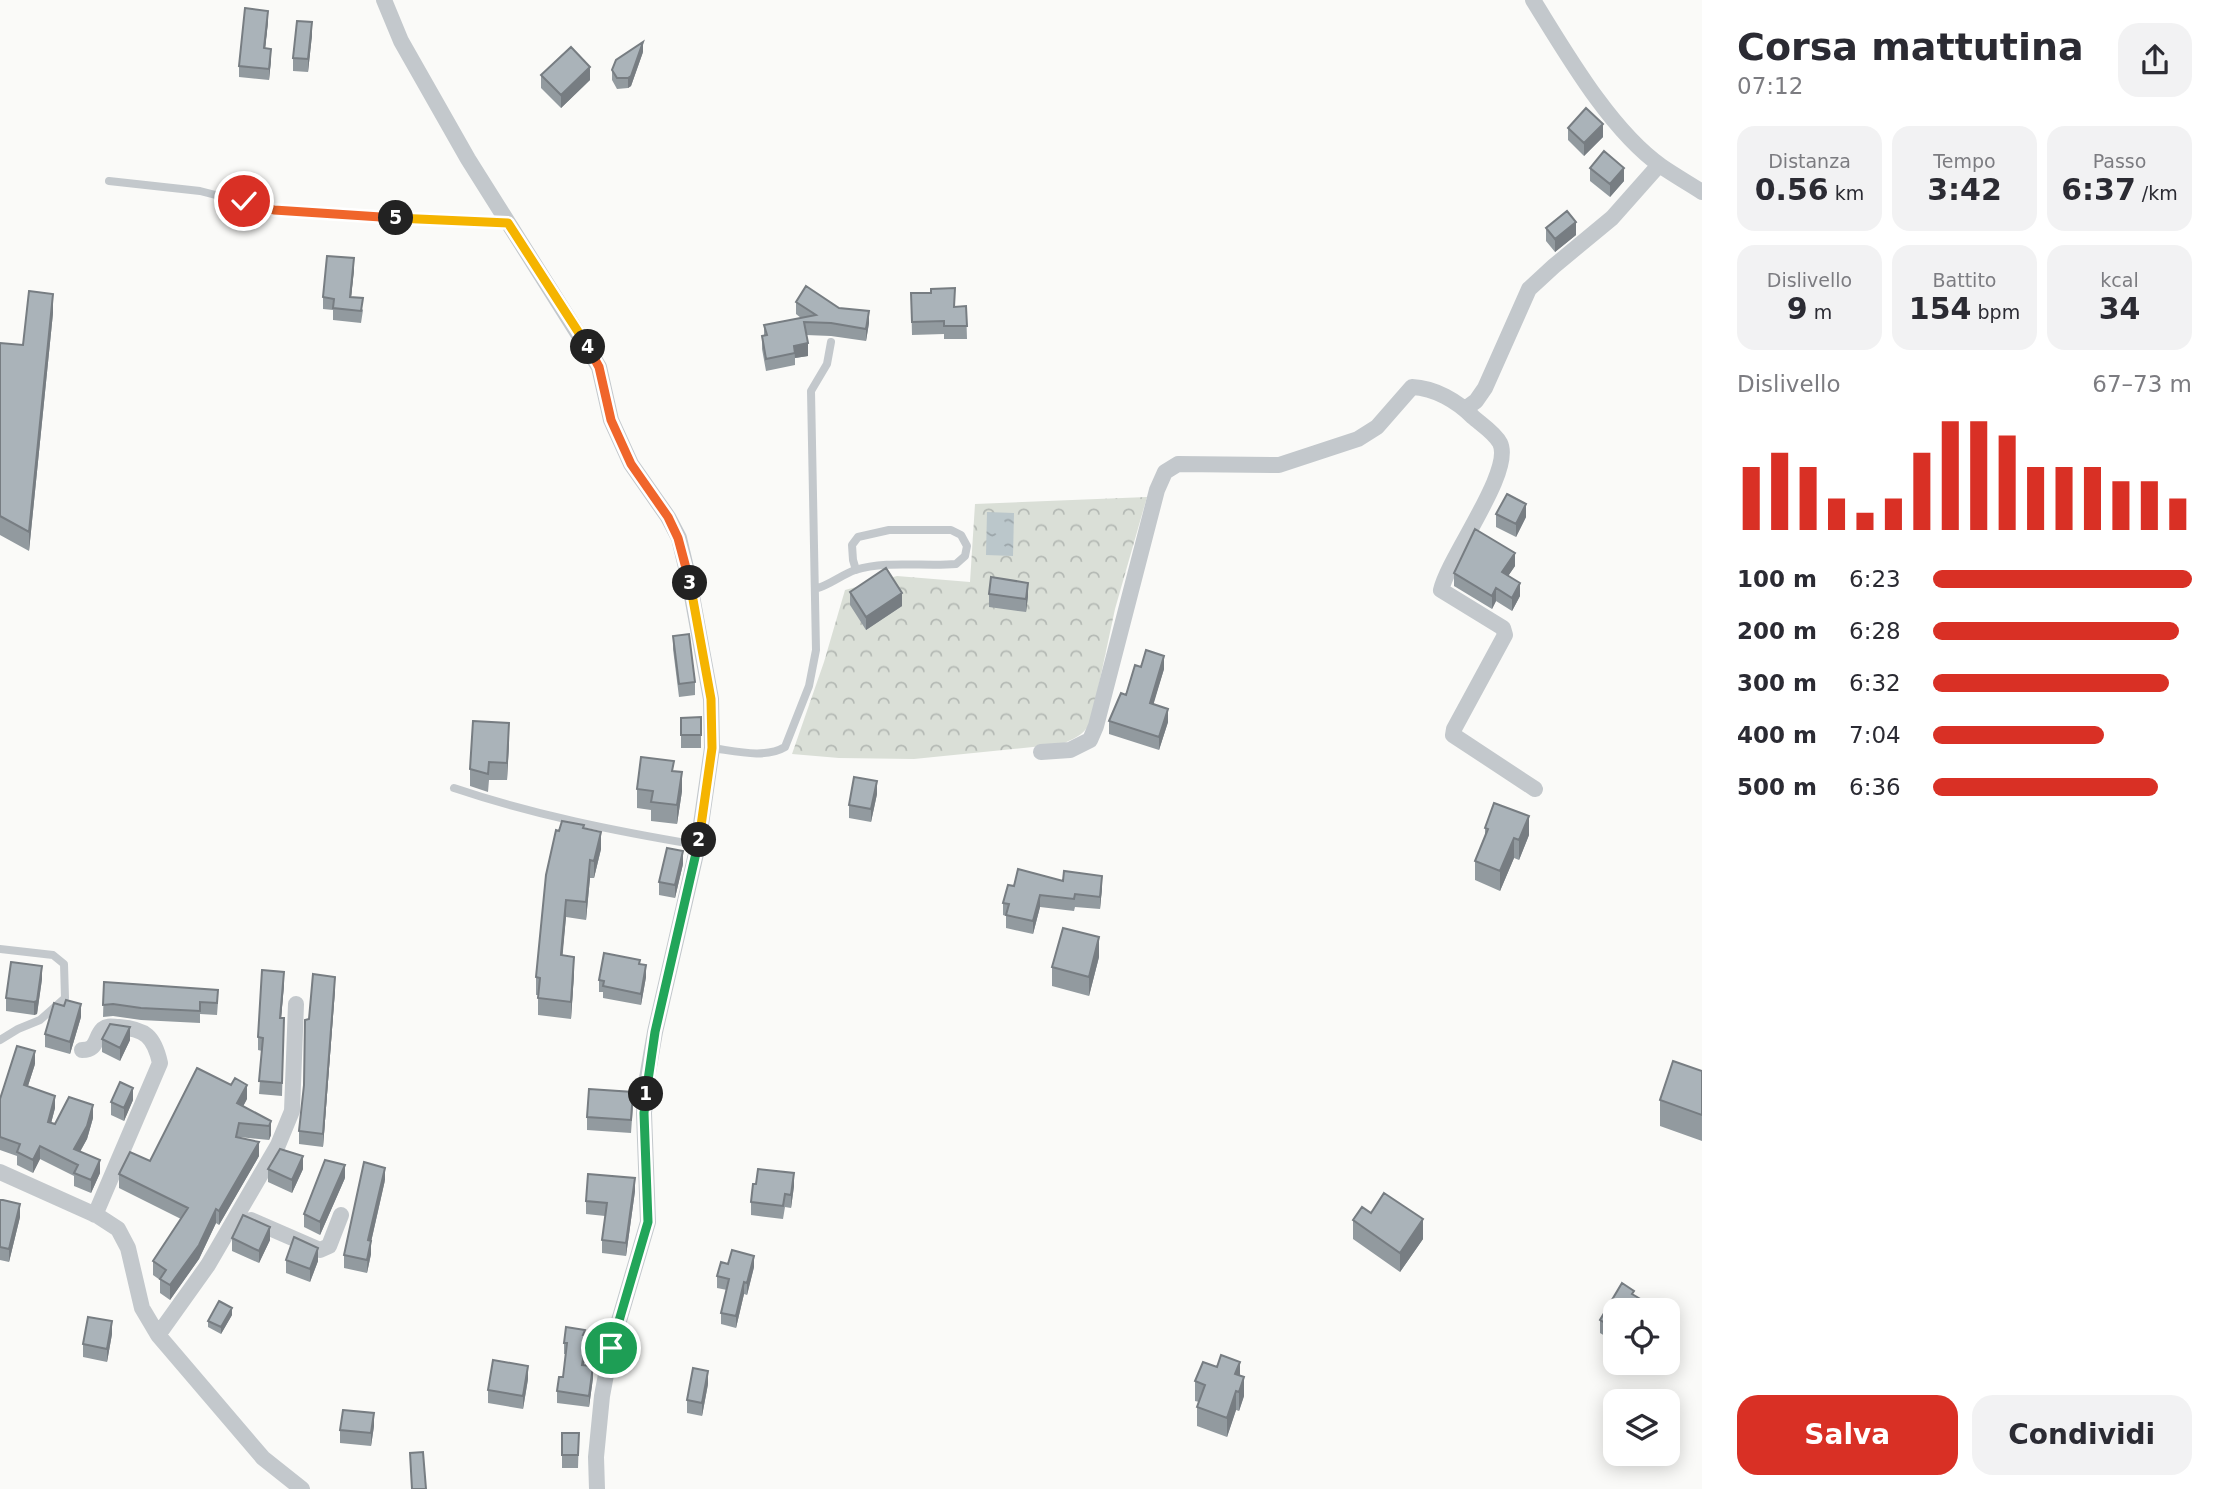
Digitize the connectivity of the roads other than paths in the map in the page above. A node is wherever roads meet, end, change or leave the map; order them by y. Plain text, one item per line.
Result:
1 (384, 0) edge
2 (1533, 0) edge
3 (1660, 165) junction
4 (109, 181) dead end
5 (1702, 192) edge
6 (508, 223) junction
7 (831, 342) dead end
8 (1465, 409) junction
9 (856, 570) junction
10 (815, 589) junction
11 (712, 748) junction
12 (1041, 752) dead end
13 (454, 788) dead end
14 (1535, 789) dead end
15 (698, 845) junction
16 (0, 949) edge
17 (296, 1004) dead end
18 (0, 1040) edge
19 (82, 1050) dead end
20 (0, 1172) edge
21 (95, 1215) junction
22 (239, 1215) junction
23 (341, 1215) dead end
24 (158, 1335) junction
25 (302, 1489) edge
26 (597, 1489) edge

1 - 6 street
2 - 3 street
3 - 5 street
3 - 8 street
4 - 6 lane
6 - 11 street
7 - 10 lane
8 - 12 street
8 - 14 street
9 - 9 lane
9 - 10 lane
10 - 11 lane
11 - 15 street
13 - 15 lane
15 - 26 street
16 - 18 lane
17 - 22 street
19 - 21 street
20 - 21 street
21 - 24 street
22 - 23 street
22 - 24 street
24 - 25 street

